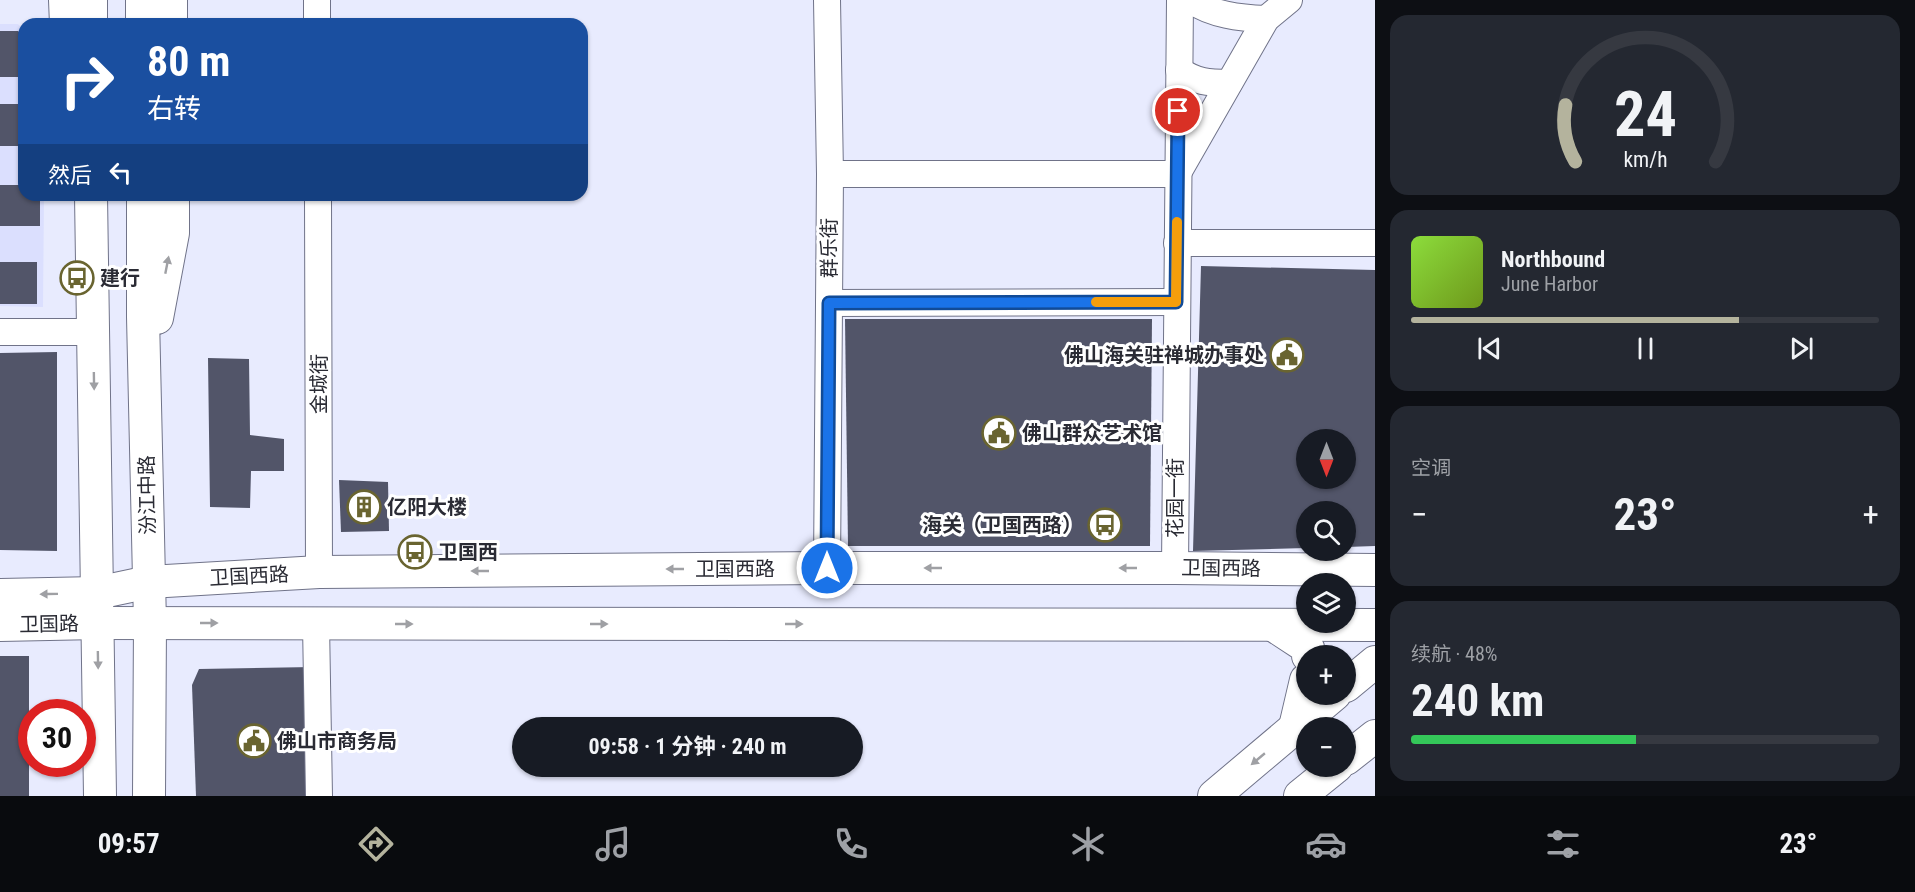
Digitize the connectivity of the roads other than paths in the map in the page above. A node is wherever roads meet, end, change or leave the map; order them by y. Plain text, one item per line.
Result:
1 (65, 0) edge
2 (91, 0) edge
3 (142, 0) edge
4 (171, 0) edge
5 (317, 0) edge
6 (827, 0) edge
7 (1180, 0) edge
8 (1190, 0) edge
9 (1289, 0) edge
10 (66, 18) edge
11 (91, 18) edge
12 (142, 18) edge
13 (171, 18) edge
14 (317, 18) edge
15 (1266, 19) junction
16 (1179, 70) junction
17 (1229, 83) junction
18 (830, 174) junction
19 (1177, 174) junction
20 (74, 201) edge
21 (91, 201) edge
22 (143, 201) edge
23 (173, 201) edge
24 (318, 201) edge
25 (1177, 243) junction
26 (1375, 243) edge
27 (92, 260) junction
28 (1176, 302) junction
29 (829, 303) junction
30 (0, 332) edge
31 (93, 332) junction
32 (145, 384) junction
33 (827, 568) junction
34 (1175, 568) junction
35 (1375, 570) edge
36 (320, 572) junction
37 (149, 582) junction
38 (0, 595) edge
39 (97, 608) junction
40 (150, 623) junction
41 (316, 624) junction
42 (0, 625) edge
43 (1273, 625) junction
44 (1375, 625) edge
45 (1303, 645) edge
46 (1375, 662) edge
47 (1356, 678) edge
48 (1300, 705) edge
49 (1322, 705) edge
50 (1295, 727) junction
51 (1375, 736) edge
52 (1356, 751) edge
53 (149, 757) junction
54 (1323, 777) edge
55 (100, 796) edge
56 (149, 796) edge
57 (154, 796) edge
58 (319, 796) edge
59 (1214, 796) edge
60 (1300, 796) edge

1 - 10 main road
2 - 11 main road
3 - 12 main road
4 - 13 main road
5 - 14 street
6 - 18 street, 群乐街
7 - 16 street
8 - 15 street
9 - 15 street, 花园一街
15 - 17 street, 花园一街
16 - 17 street
16 - 19 street
17 - 19 street, 花园一街
18 - 19 street
18 - 29 street, 群乐街
19 - 25 street, 花园一街
20 - 27 main road
21 - 27 main road
22 - 32 main road, 汾江中路
32 -> 23 main road
24 - 36 street, 金城街
25 - 26 street
25 - 28 street, 花园一街
27 - 31 main road
28 - 29 street
28 - 34 street, 花园一街
29 - 33 street, 群乐街
30 - 31 street
31 -> 39 main road
32 - 37 main road, 汾江中路
34 -> 33 main road, 卫国西路
33 -> 36 main road, 卫国西路
34 - 35 main road, 卫国西路
36 - 37 main road, 卫国西路
37 - 39 main road, 卫国西路
37 - 40 main road, 汾江中路
39 -> 38 main road, 卫国路
39 - 40 main road
39 - 42 main road, 卫国路
39 -> 55 main road
40 -> 41 main road
40 - 53 main road, 汾江中路
41 -> 43 main road
41 - 58 street
43 - 44 main road
43 - 45 main road
46 - 47 main road
48 - 50 main road
49 - 50 main road
50 -> 59 main road
51 - 52 main road
53 - 56 main road, 汾江中路
53 - 57 main road
54 - 60 main road

